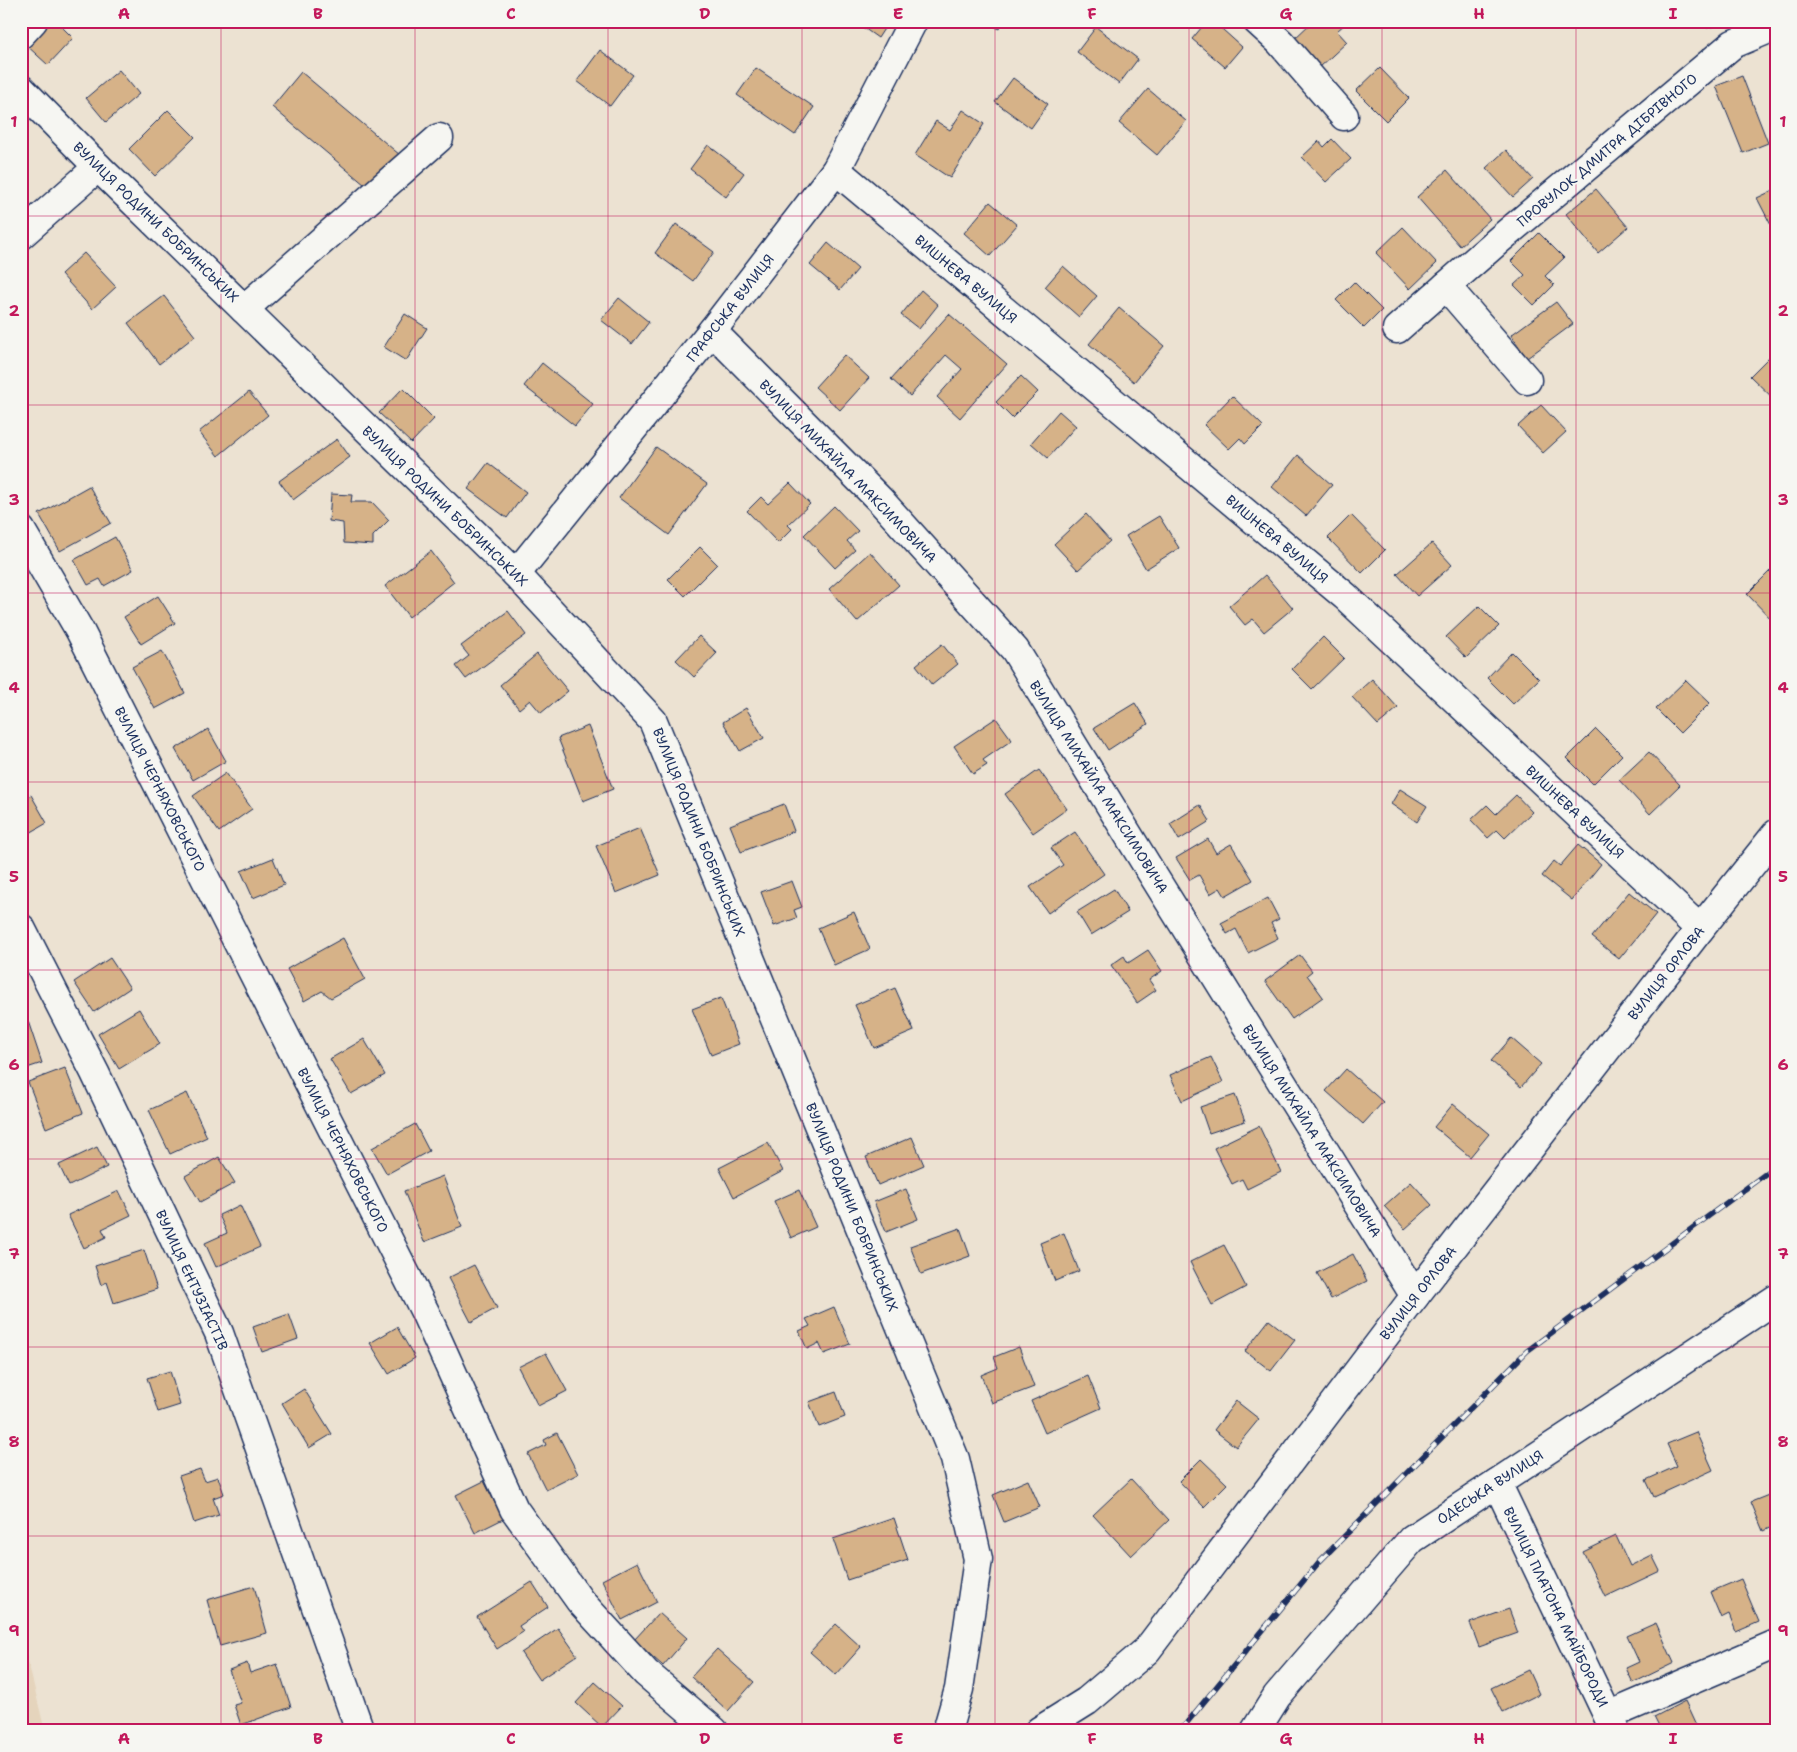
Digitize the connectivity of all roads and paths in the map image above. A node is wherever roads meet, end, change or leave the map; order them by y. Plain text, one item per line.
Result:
1 (33, 21) edge
2 (913, 21) edge
3 (1257, 21) edge
4 (1775, 24) edge
5 (21, 34) edge
6 (21, 89) edge
7 (1344, 116) dead end
8 (439, 138) dead end
9 (98, 167) junction
10 (836, 170) junction
11 (21, 235) edge
12 (1446, 286) junction
13 (244, 309) junction
14 (1397, 329) dead end
15 (712, 331) junction
16 (1527, 380) dead end
17 (21, 530) edge
18 (516, 574) junction
19 (1776, 834) edge
20 (21, 928) edge
21 (1700, 929) junction
22 (1415, 1296) junction
23 (1776, 1299) edge
24 (1497, 1483) junction
25 (1776, 1644) edge
26 (1612, 1724) edge
27 (360, 1731) edge
28 (714, 1731) edge
29 (947, 1731) edge
30 (1040, 1731) edge
31 (1255, 1731) edge

1 - 5 street
2 - 10 street, ГРАФСЬКА ВУЛИЦЯ
3 - 7 street
4 - 12 street, ПРОВУЛОК ДМИТРА ДІБРІВНОГО
6 - 9 street, ВУЛИЦЯ РОДИНИ БОБРИНСЬКИХ
8 - 13 street
9 - 11 street
9 - 13 street, ВУЛИЦЯ РОДИНИ БОБРИНСЬКИХ
10 - 15 street, ГРАФСЬКА ВУЛИЦЯ
10 - 21 street, ВИШНЕВА ВУЛИЦЯ
12 - 14 street, ПРОВУЛОК ДМИТРА ДІБРІВНОГО
12 - 16 street
13 - 18 street, ВУЛИЦЯ РОДИНИ БОБРИНСЬКИХ
15 - 18 street, ГРАФСЬКА ВУЛИЦЯ
15 - 22 street, ВУЛИЦЯ МИХАЙЛА МАКСИМОВИЧА
17 - 28 street, ВУЛИЦЯ ЧЕРНЯХОВСЬКОГО
18 - 29 street, ВУЛИЦЯ РОДИНИ БОБРИНСЬКИХ
19 - 21 street, ВУЛИЦЯ ОРЛОВА
20 - 27 street, ВУЛИЦЯ ЕНТУЗІАСТІВ
21 - 22 street, ВУЛИЦЯ ОРЛОВА
22 - 30 street, ВУЛИЦЯ ОРЛОВА
23 - 24 street, ОДЕСЬКА ВУЛИЦЯ
24 - 26 street, ВУЛИЦЯ ПЛАТОНА МАЙБОРОДИ
24 - 31 street, ОДЕСЬКА ВУЛИЦЯ
25 - 26 street

